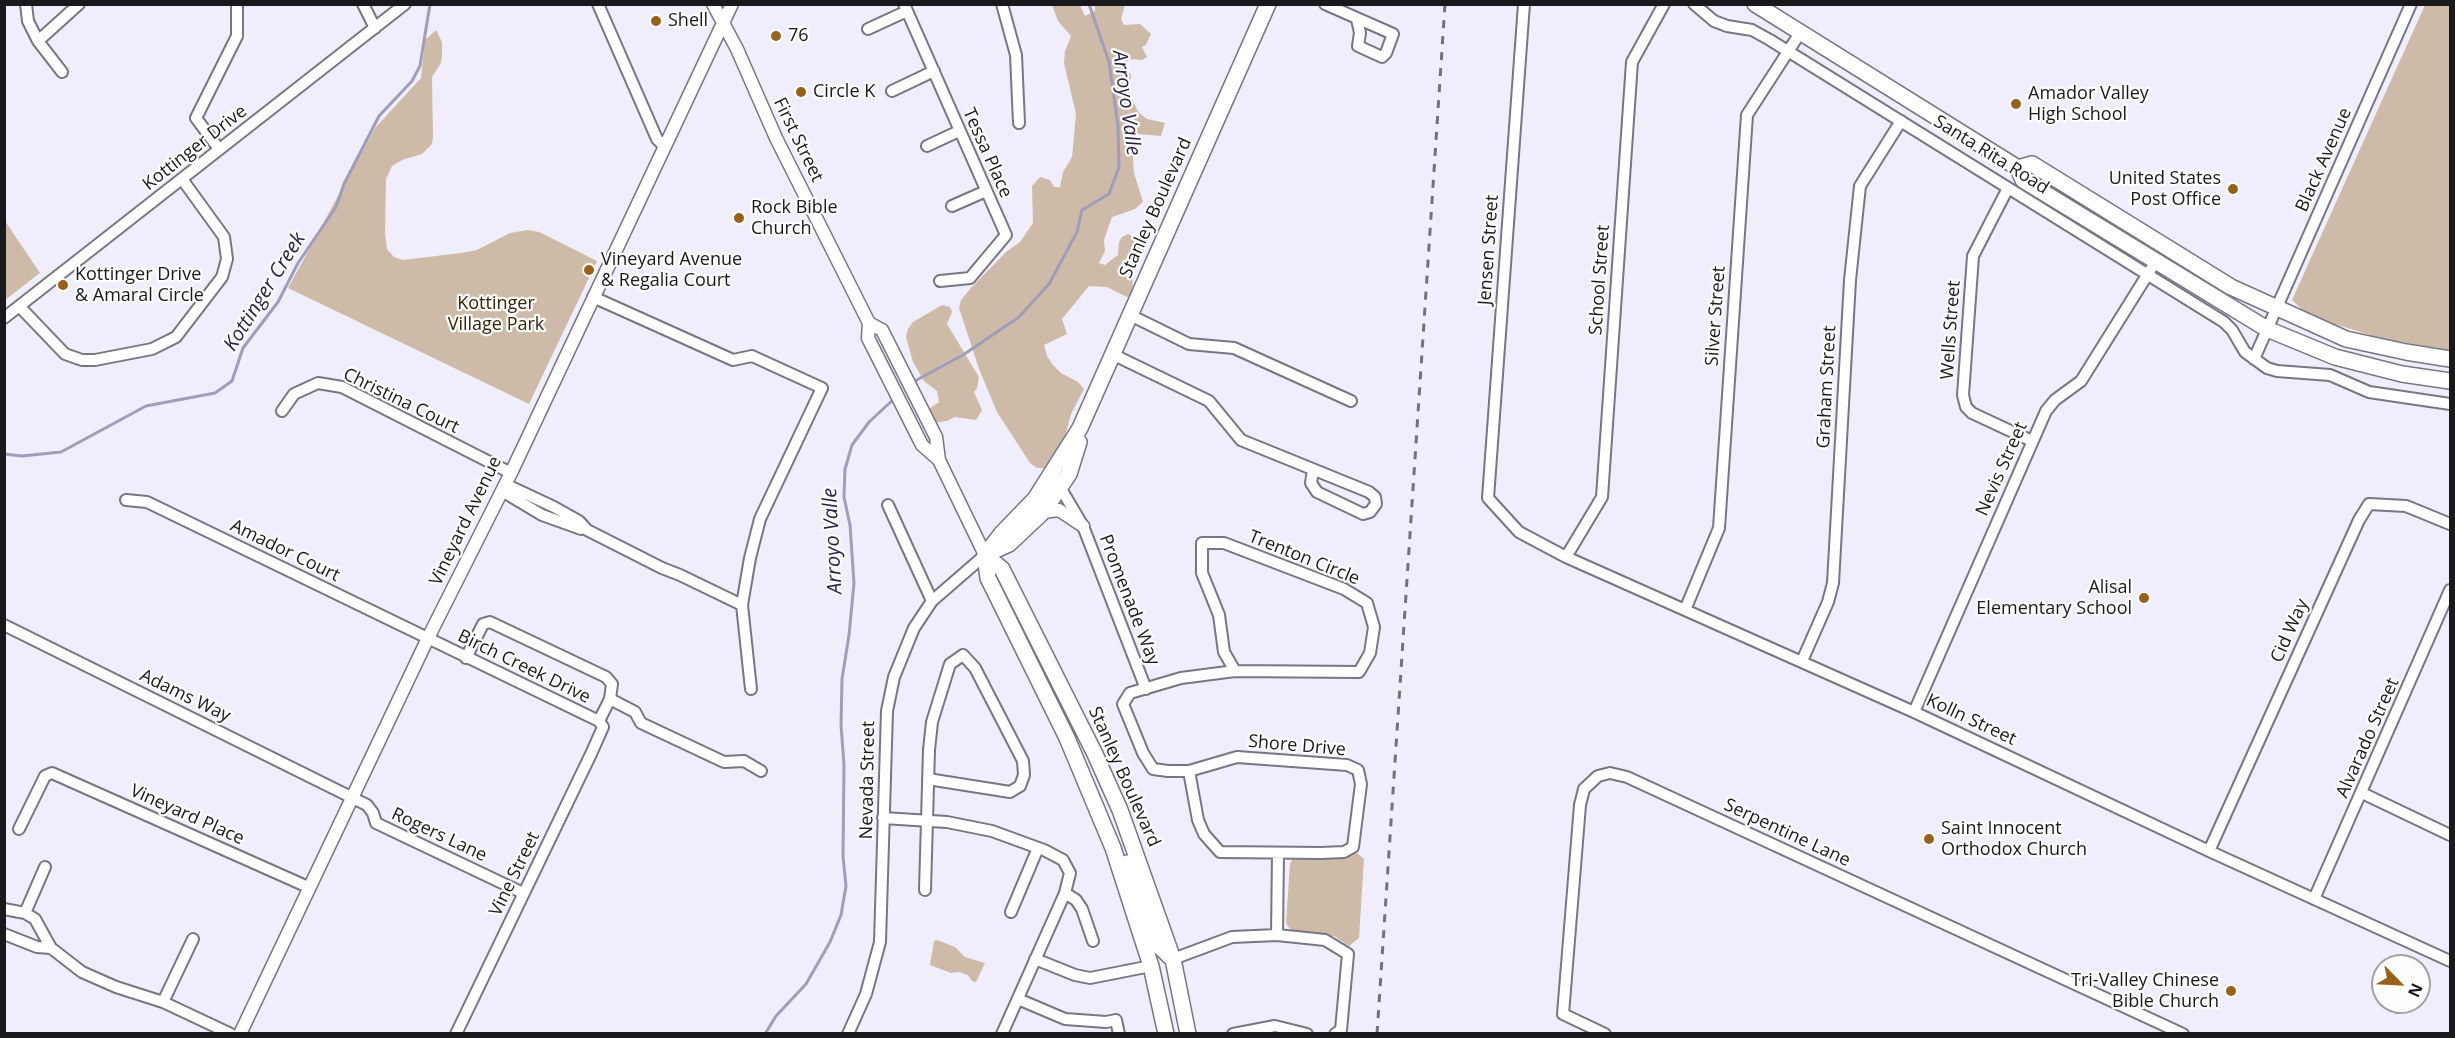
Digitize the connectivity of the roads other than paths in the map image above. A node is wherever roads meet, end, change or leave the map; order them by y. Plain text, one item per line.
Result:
1 (26, 4) edge
2 (79, 4) edge
3 (237, 4) edge
4 (363, 4) edge
5 (405, 4) edge
6 (597, 4) edge
7 (713, 4) edge
8 (732, 4) edge
9 (1002, 4) edge
10 (1268, 4) edge
11 (1325, 4) edge
12 (1524, 4) edge
13 (1664, 4) edge
14 (1694, 4) edge
15 (1755, 4) edge
16 (2411, 4) edge
17 (905, 8) edge
18 (1357, 19) dead end
19 (723, 24) junction
20 (375, 28) junction
21 (868, 29) dead end
22 (1800, 33) junction
23 (38, 41) junction
24 (1788, 51) junction
25 (934, 71) junction
26 (62, 72) dead end
27 (892, 91) dead end
28 (1900, 121) junction
29 (1019, 123) dead end
30 (959, 131) junction
31 (664, 146) junction
32 (927, 146) dead end
33 (219, 149) junction
34 (2018, 168) junction
35 (182, 179) junction
36 (2008, 188) junction
37 (986, 191) junction
38 (2088, 198) junction
39 (952, 206) dead end
40 (2078, 214) junction
41 (2156, 262) junction
42 (2147, 275) junction
43 (940, 281) dead end
44 (593, 297) junction
45 (19, 306) junction
46 (2277, 308) junction
47 (1130, 315) junction
48 (4, 318) edge
49 (869, 323) junction
50 (2267, 329) junction
51 (1112, 354) junction
52 (2254, 359) junction
53 (2451, 359) edge
54 (2451, 381) edge
55 (1351, 401) dead end
56 (2451, 404) edge
57 (282, 411) dead end
58 (1080, 428) junction
59 (2032, 441) junction
60 (939, 460) junction
61 (1313, 470) junction
62 (506, 483) junction
63 (1060, 487) junction
64 (1488, 498) joint
65 (126, 500) dead end
66 (888, 505) dead end
67 (1043, 512) junction
68 (2451, 524) edge
69 (1083, 526) junction
70 (984, 555) junction
71 (1566, 557) junction
72 (2451, 590) edge
73 (932, 601) junction
74 (742, 605) junction
75 (1685, 610) junction
76 (4, 625) edge
77 (428, 638) junction
78 (466, 658) junction
79 (1802, 662) junction
80 (1235, 671) junction
81 (751, 689) dead end
82 (1146, 689) junction
83 (610, 699) junction
84 (1914, 712) junction
85 (601, 724) junction
86 (761, 771) dead end
87 (1189, 771) junction
88 (928, 779) junction
89 (2362, 793) junction
90 (351, 797) junction
91 (883, 818) junction
92 (927, 820) junction
93 (19, 829) dead end
94 (2451, 835) edge
95 (1038, 848) junction
96 (1113, 848) junction
97 (2209, 851) junction
98 (1278, 853) junction
99 (45, 867) dead end
100 (308, 887) junction
101 (925, 890) dead end
102 (524, 893) junction
103 (1065, 893) junction
104 (2314, 899) junction
105 (4, 909) edge
106 (1011, 912) dead end
107 (25, 913) junction
108 (4, 934) edge
109 (1277, 935) junction
110 (193, 939) dead end
111 (1093, 940) dead end
112 (51, 948) junction
113 (1173, 958) junction
114 (1035, 959) junction
115 (2451, 961) edge
116 (1151, 966) junction
117 (1018, 999) junction
118 (163, 1002) junction
119 (231, 1034) edge
120 (240, 1034) edge
121 (456, 1034) edge
122 (848, 1034) edge
123 (1002, 1034) edge
124 (1119, 1034) edge
125 (1166, 1034) edge
126 (1180, 1034) edge
127 (1188, 1034) edge
128 (1233, 1034) edge
129 (1307, 1034) edge
130 (1335, 1034) edge
131 (1605, 1034) edge
132 (2183, 1034) edge

1 - 23 street
2 - 23 street
3 - 33 street
4 - 20 street
5 - 20 street, Kottinger Drive
6 - 31 street
7 - 19 street, First Street
8 - 19 street, Vineyard Avenue
9 - 29 street
10 - 47 main road, Stanley Boulevard
11 - 18 street
12 - 64 street, Jensen Street
13 - 71 street, School Street
14 - 24 street, Santa Rita Road
15 - 22 main road, Santa Rita Road
16 - 46 street, Black Avenue
17 - 21 street
17 - 25 street, Tessa Place
19 - 31 street, Vineyard Avenue
19 - 49 street, First Street
20 - 33 street, Kottinger Drive
22 - 24 street, Silver Street
22 - 34 main road, Santa Rita Road
23 - 26 street
24 - 28 street, Santa Rita Road
24 - 75 street, Silver Street
25 - 27 street
25 - 30 street, Tessa Place
28 - 36 street, Santa Rita Road
28 - 79 street, Graham Street
30 - 32 street
30 - 37 street, Tessa Place
31 - 44 street, Vineyard Avenue
33 - 35 street, Kottinger Drive
34 - 38 main road, Santa Rita Road
34 - 40 main road, Santa Rita Road
35 - 45 street, Kottinger Drive
35 - 45 street
36 - 42 street, Santa Rita Road
36 - 59 street, Wells Street
37 - 39 street
37 - 43 street, Tessa Place
38 - 40 main road
38 - 46 main road, Santa Rita Road
40 - 41 main road, Santa Rita Road
41 - 42 street, Nevis Street
41 - 50 main road, Santa Rita Road
42 - 52 street, Santa Rita Road
42 - 59 street, Nevis Street
44 - 62 street, Vineyard Avenue
44 - 74 street
45 - 48 street, Kottinger Drive
46 - 50 street, Black Avenue
46 - 53 main road, Santa Rita Road
47 - 51 main road, Stanley Boulevard
47 - 55 street
49 - 60 street
49 - 60 street
50 - 52 street, Black Avenue
50 - 54 main road, Santa Rita Road
51 - 58 main road, Stanley Boulevard
51 - 61 street
52 - 56 street
57 - 62 street, Christina Court
58 - 63 main road, Stanley Boulevard
58 - 70 main road, Stanley Boulevard
59 - 84 street, Nevis Street
60 - 70 street
61 - 61 street
62 - 74 street, Christina Court
62 - 77 street, Vineyard Avenue
63 - 67 main road, Stanley Boulevard
63 - 69 street, Promenade Way
64 - 71 street, Kolln Street
65 - 77 street, Amador Court
66 - 73 street
67 - 69 street
67 - 70 main road, Stanley Boulevard
68 - 97 street, Cid Way
69 - 82 street, Promenade Way
70 - 73 street, Nevada Street
70 - 96 main road, Stanley Boulevard
70 - 113 main road, Stanley Boulevard
71 - 75 street, Kolln Street
72 - 89 street, Alvarado Street
73 - 91 street, Nevada Street
74 - 81 street
75 - 79 street, Kolln Street
76 - 90 street, Adams Way
77 - 78 street, Birch Creek Drive
77 - 90 street, Vineyard Avenue
78 - 83 street
78 - 85 street, Birch Creek Drive
79 - 84 street, Kolln Street
80 - 80 street, Trenton Circle
80 - 82 street, Trenton Circle
82 - 87 street, Promenade Way
83 - 85 street, Vine Street
83 - 86 street
84 - 97 street, Kolln Street
85 - 102 street, Vine Street
87 - 98 street
87 - 98 street, Shore Drive
88 - 88 street
88 - 92 street
89 - 94 street
89 - 104 street, Alvarado Street
90 - 100 street, Vineyard Avenue
90 - 102 street, Rogers Lane
91 - 92 street
91 - 122 street, Nevada Street
92 - 95 street
92 - 101 street
93 - 100 street, Vineyard Place
95 - 103 street
95 - 106 street
96 - 113 main road
96 - 116 main road, Stanley Boulevard
97 - 104 street, Kolln Street
98 - 109 street
99 - 107 street
100 - 120 street, Vineyard Avenue
102 - 121 street, Vine Street
103 - 111 street
103 - 114 street
104 - 115 street, Kolln Street
105 - 107 street
107 - 112 street
108 - 112 street
109 - 113 street
109 - 130 street
110 - 118 street
112 - 118 street
113 - 127 main road, Stanley Boulevard
114 - 116 street
114 - 117 street
116 - 125 main road, Stanley Boulevard
116 - 126 main road
117 - 123 street
117 - 124 street
118 - 119 street
128 - 129 street
131 - 132 street, Serpentine Lane

